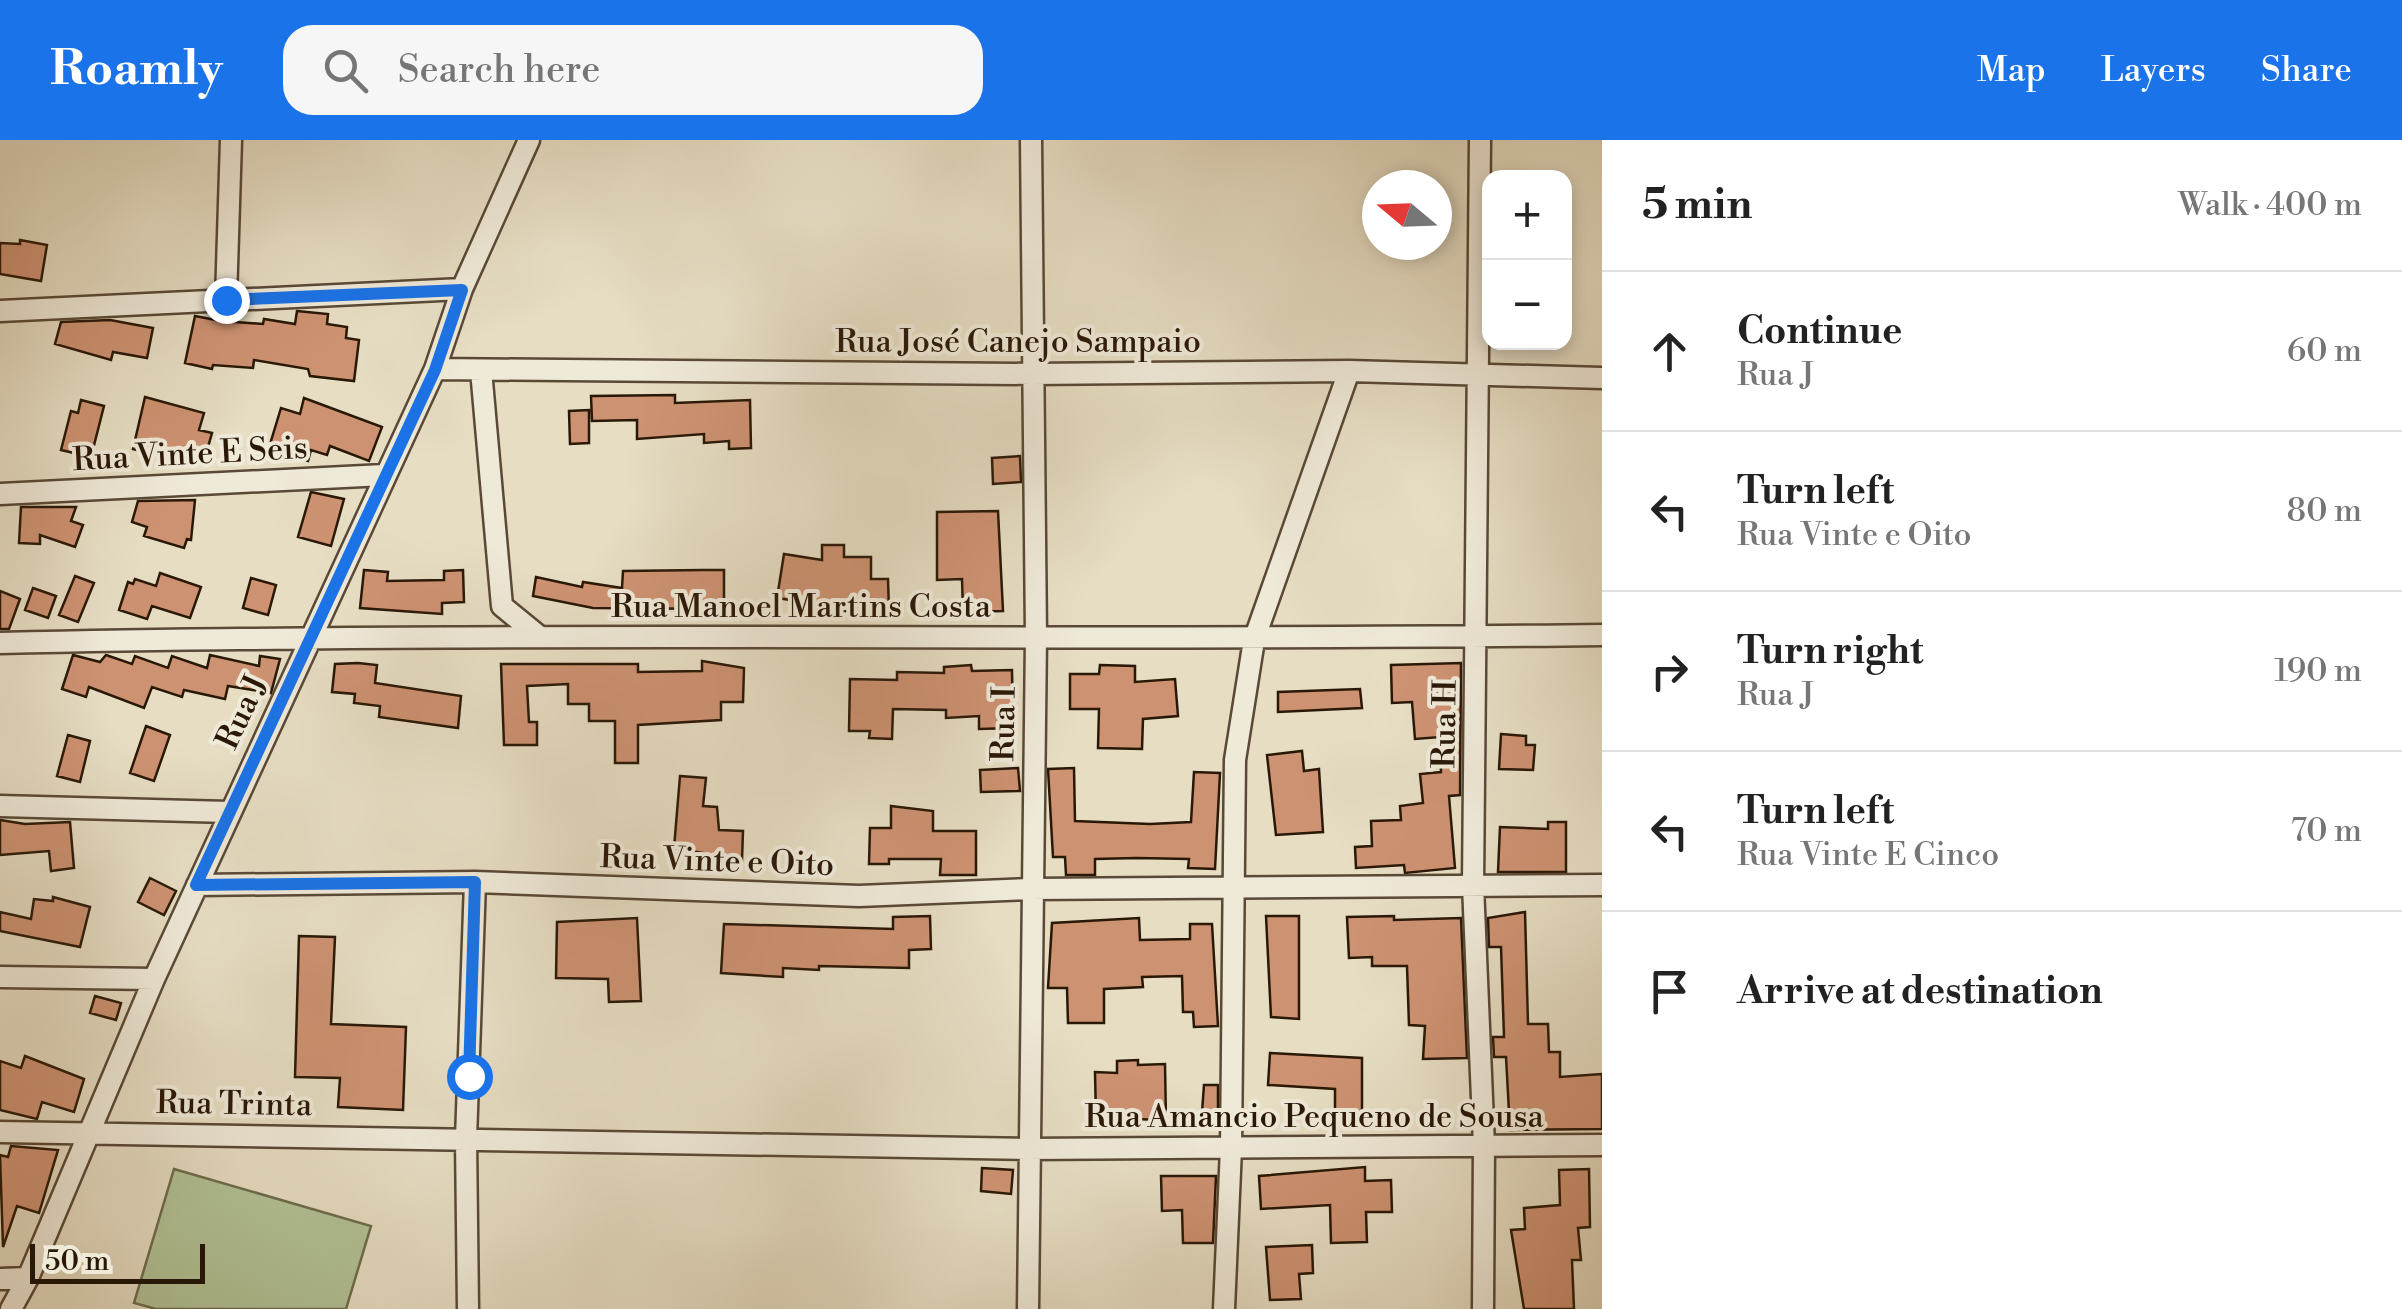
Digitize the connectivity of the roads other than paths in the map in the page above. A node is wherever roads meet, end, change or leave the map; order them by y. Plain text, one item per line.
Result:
1 (231, 140) edge
2 (529, 140) edge
3 (1031, 140) edge
4 (1480, 140) edge
5 (462, 290) junction
6 (226, 300) junction
7 (0, 312) edge
8 (435, 370) junction
9 (481, 370) junction
10 (1349, 371) junction
11 (1032, 374) junction
12 (1481, 376) junction
13 (1602, 378) edge
14 (384, 474) junction
15 (0, 494) edge
16 (309, 636) junction
17 (540, 636) junction
18 (1602, 636) edge
19 (1036, 637) junction
20 (1476, 637) junction
21 (1254, 640) junction
22 (0, 643) edge
23 (0, 806) edge
24 (229, 812) junction
25 (475, 882) junction
26 (196, 885) junction
27 (1474, 885) junction
28 (1602, 885) edge
29 (1030, 890) junction
30 (1235, 891) junction
31 (0, 977) edge
32 (154, 979) junction
33 (90, 1130) junction
34 (0, 1132) edge
35 (466, 1139) junction
36 (1602, 1145) edge
37 (1484, 1146) junction
38 (1027, 1148) junction
39 (1231, 1148) junction
40 (28, 1278) junction
41 (0, 1279) edge
42 (11, 1309) edge
43 (468, 1309) edge
44 (1028, 1309) edge
45 (1224, 1309) edge
46 (1483, 1309) edge

1 - 6 street
2 - 5 street, Rua J
3 - 11 street, Rua I
4 - 12 street, Rua H
5 - 6 street
5 - 8 street, Rua J
6 - 7 street
8 - 9 street, Rua José Canejo Sampaio
8 - 14 street, Rua J
9 - 11 street, Rua José Canejo Sampaio
9 - 17 street
10 - 11 street, Rua José Canejo Sampaio
10 - 12 street, Rua José Canejo Sampaio
10 - 21 street
11 - 19 street, Rua I
12 - 13 street, Rua José Canejo Sampaio
12 - 20 street, Rua H
14 - 15 street, Rua Vinte E Seis
14 - 16 street, Rua J
16 - 17 street, Rua Manoel Martins Costa
16 - 22 street, Rua Manoel Martins Costa
16 - 24 street, Rua J
17 - 19 street, Rua Manoel Martins Costa
18 - 20 street, Rua Manoel Martins Costa
19 - 21 street, Rua Manoel Martins Costa
19 - 29 street, Rua I
20 - 21 street, Rua Manoel Martins Costa
20 - 27 street, Rua H
21 - 30 street
23 - 24 street
24 - 26 street, Rua J
25 - 26 street, Rua Vinte e Oito
25 - 29 street, Rua Vinte e Oito
25 - 35 street
26 - 32 street, Rua J
27 - 28 street, Rua Vinte e Oito
27 - 30 street, Rua Vinte e Oito
27 - 37 street, Rua H
29 - 30 street, Rua Vinte e Oito
29 - 38 street, Rua I
30 - 39 street
31 - 32 street
32 - 33 street, Rua J
33 - 34 street, Rua Trinta
33 - 35 street, Rua Trinta
33 - 40 street, Rua J
35 - 38 street, Rua Trinta
35 - 43 street
36 - 37 street, Rua Amancio Pequeno de Sousa
37 - 39 street, Rua Amancio Pequeno de Sousa
37 - 46 street, Rua H
38 - 39 street, Rua Amancio Pequeno de Sousa
38 - 44 street, Rua I
39 - 45 street
40 - 41 street
40 - 42 street, Rua J

